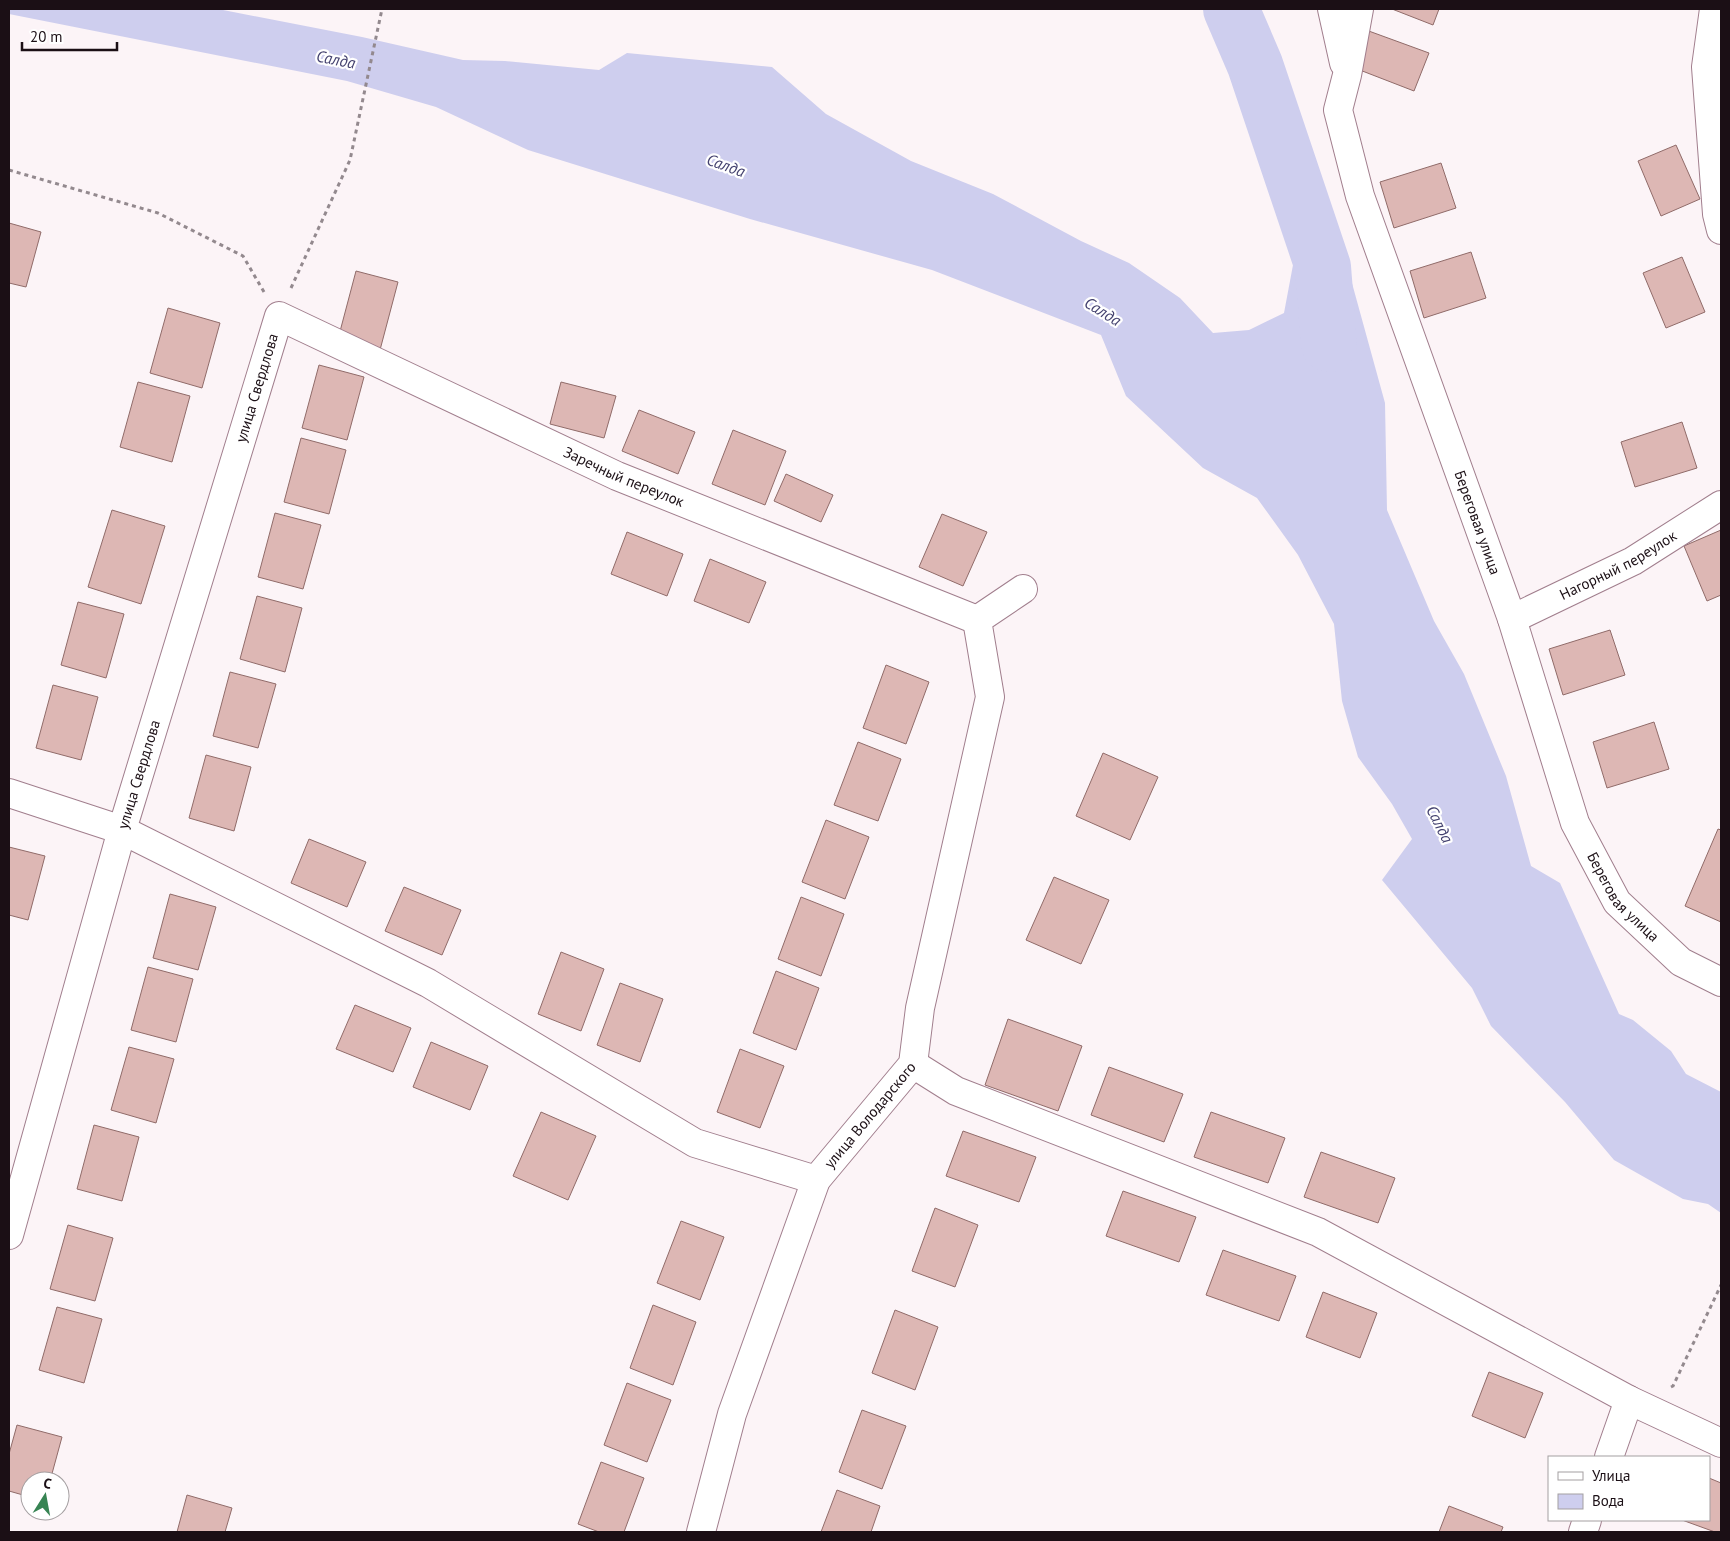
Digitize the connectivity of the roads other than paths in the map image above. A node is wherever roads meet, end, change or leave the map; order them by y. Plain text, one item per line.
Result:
1 (1332, 9) edge
2 (1358, 9) edge
3 (1714, 9) edge
4 (1347, 75) junction
5 (1721, 230) edge
6 (279, 316) joint
7 (1721, 505) edge
8 (1023, 589) dead end
9 (1512, 619) junction
10 (977, 620) junction
11 (9, 794) edge
12 (122, 830) junction
13 (1721, 982) edge
14 (913, 1064) junction
15 (816, 1180) junction
16 (9, 1236) edge
17 (1629, 1400) junction
18 (1721, 1443) edge
19 (1609, 1456) edge
20 (701, 1532) edge

1 - 4 street
2 - 4 street, Береговая улица
3 - 5 street
4 - 9 street, Береговая улица
6 - 10 street, Заречный переулок
6 - 12 street, улица Свердлова
7 - 9 street, Нагорный переулок
8 - 10 street
9 - 13 street, Береговая улица
10 - 14 street, улица Володарского
11 - 12 street
12 - 15 street
12 - 16 street, улица Свердлова
14 - 15 street, улица Володарского
14 - 17 street
15 - 20 street, улица Володарского
17 - 18 street
17 - 19 street

